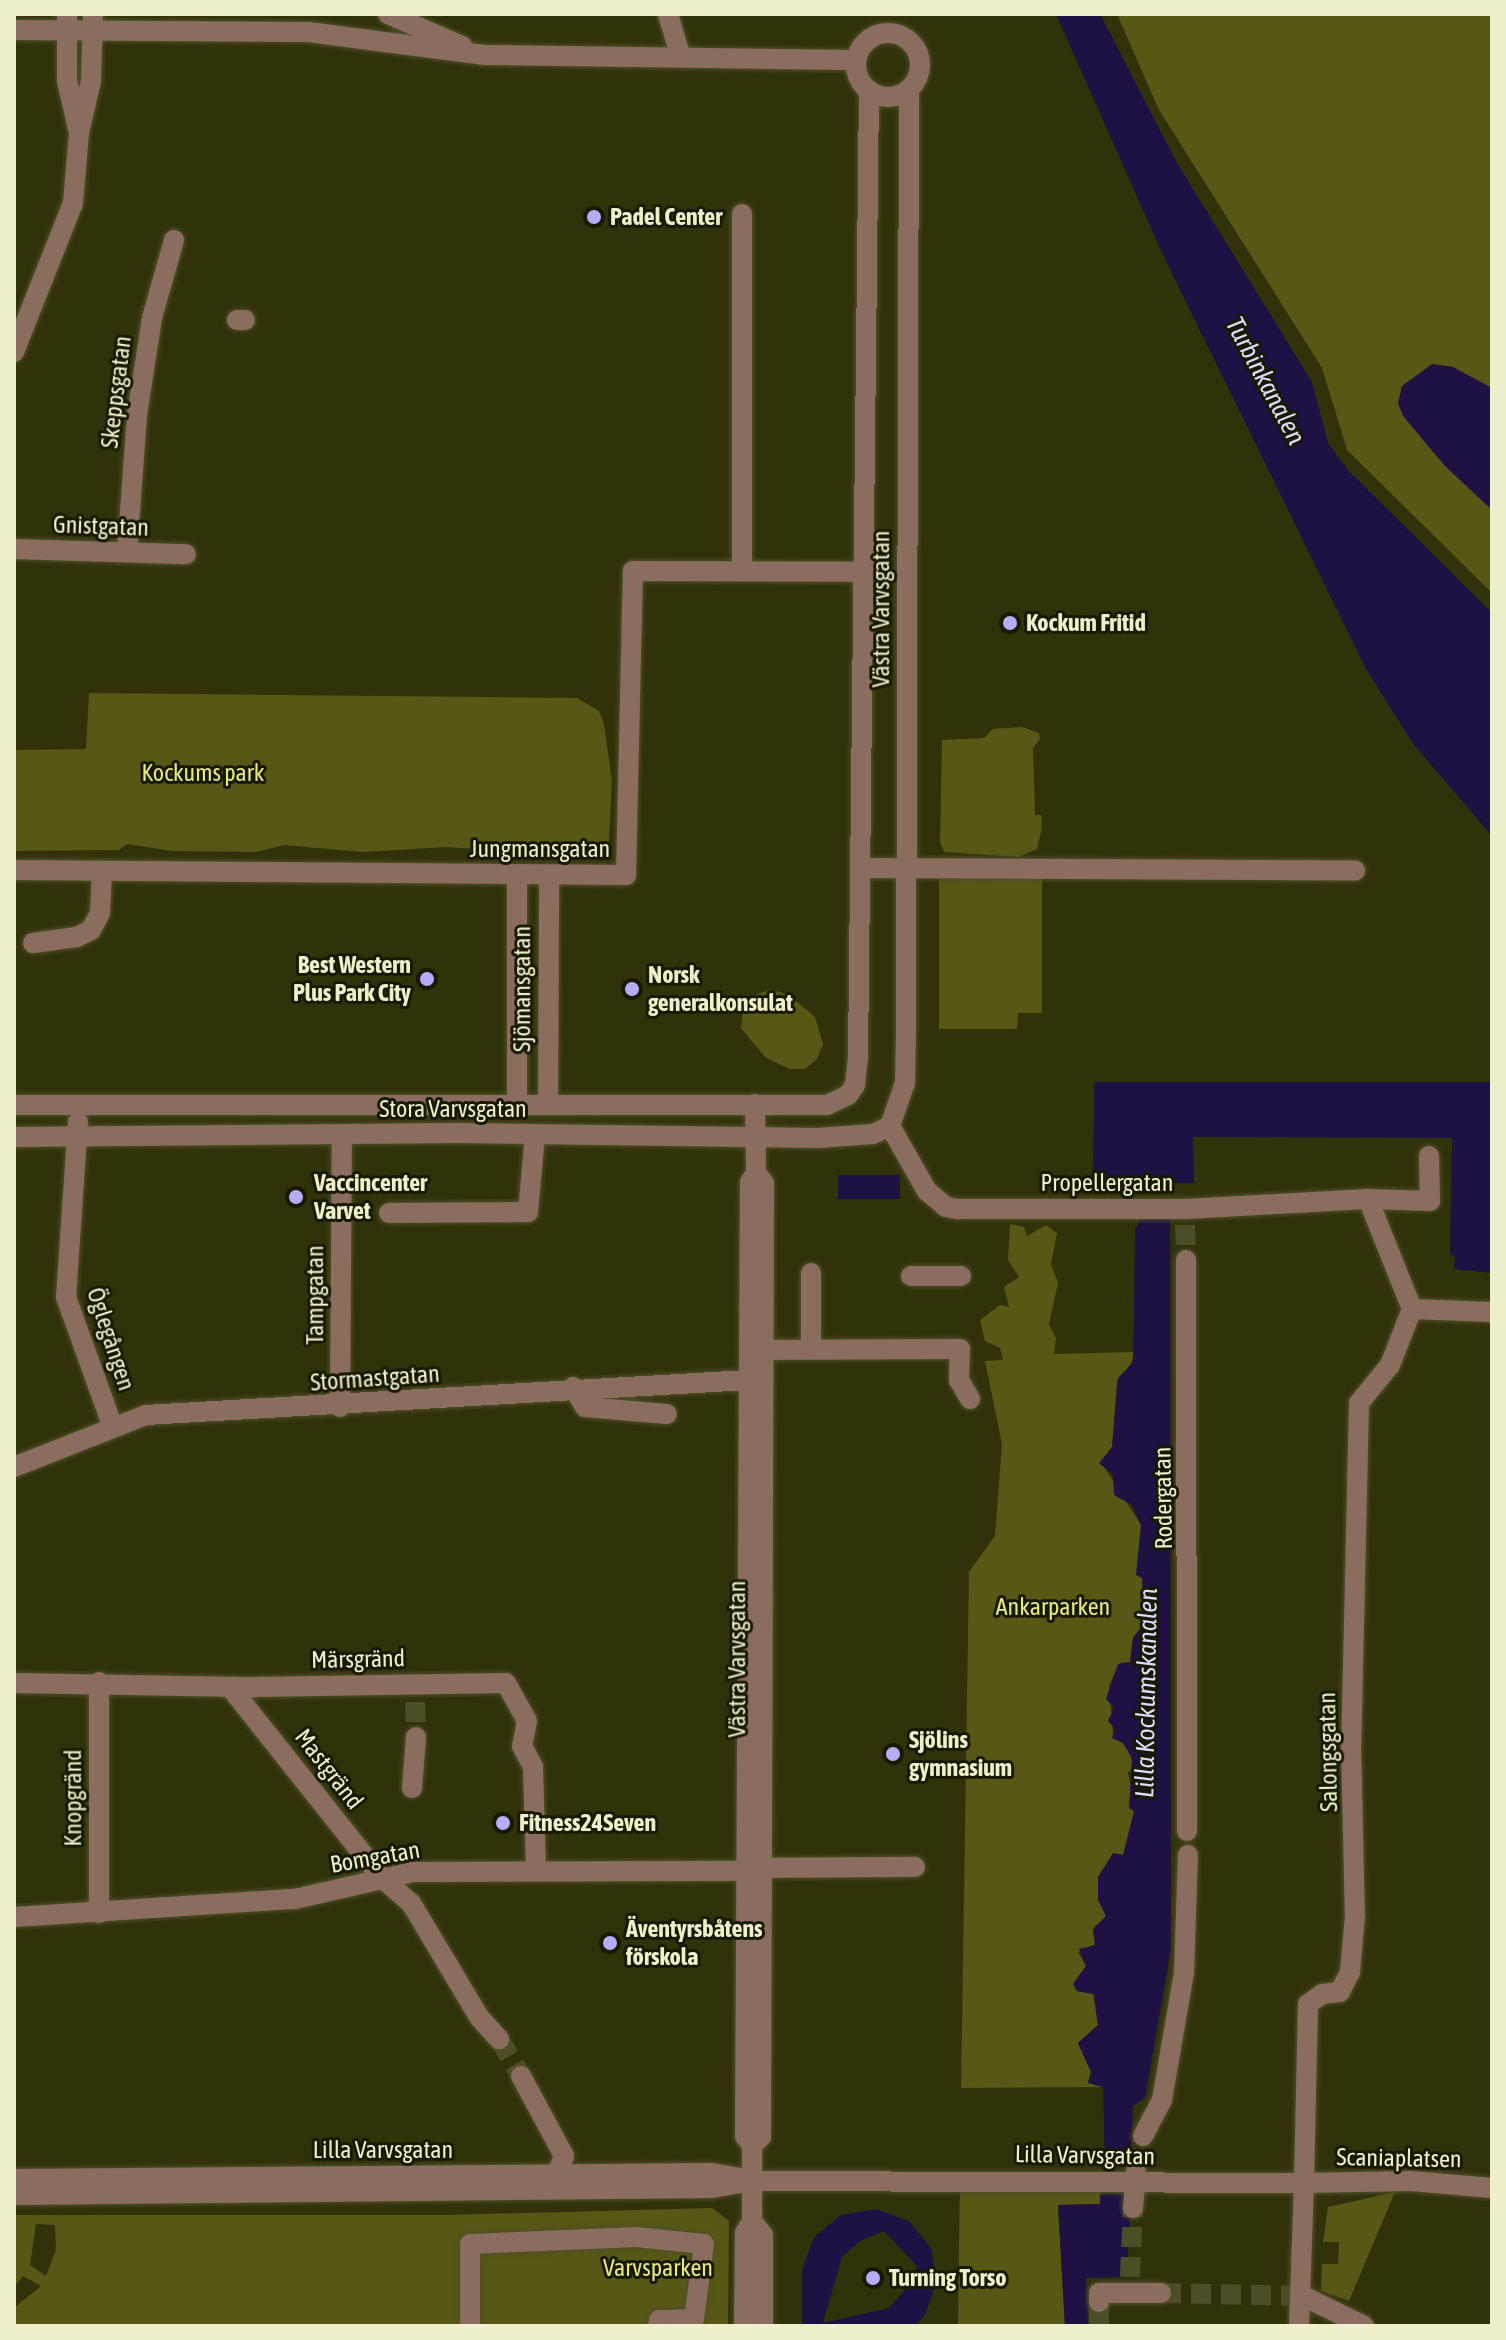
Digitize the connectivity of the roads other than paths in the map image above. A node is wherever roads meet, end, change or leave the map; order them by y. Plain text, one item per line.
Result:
1 (388, 14) edge
2 (668, 14) edge
3 (902, 14) edge
4 (67, 22) edge
5 (92, 22) edge
6 (14, 30) edge
7 (900, 35) junction
8 (484, 55) junction
9 (680, 55) junction
10 (856, 60) junction
11 (909, 89) junction
12 (869, 90) junction
13 (79, 133) junction
14 (742, 214) dead end
15 (174, 240) dead end
16 (14, 352) edge
17 (14, 549) edge
18 (127, 552) junction
19 (186, 554) dead end
20 (742, 570) junction
21 (864, 572) junction
22 (861, 868) junction
23 (906, 869) junction
24 (14, 870) edge
25 (1355, 871) dead end
26 (102, 872) junction
27 (517, 875) junction
28 (549, 875) junction
29 (33, 943) dead end
30 (848, 1095) joint
31 (517, 1103) junction
32 (548, 1103) junction
33 (80, 1104) junction
34 (755, 1104) junction
35 (14, 1105) edge
36 (890, 1126) junction
37 (76, 1135) junction
38 (342, 1135) junction
39 (535, 1135) junction
40 (756, 1136) junction
41 (14, 1137) edge
42 (1429, 1156) dead end
43 (1368, 1199) junction
44 (389, 1213) dead end
45 (1186, 1260) tunnel mouth
46 (811, 1273) dead end
47 (911, 1276) dead end
48 (961, 1276) dead end
49 (1412, 1309) junction
50 (1492, 1312) edge
51 (811, 1349) junction
52 (756, 1350) junction
53 (748, 1380) junction
54 (573, 1387) junction
55 (970, 1399) dead end
56 (340, 1407) junction
57 (667, 1414) dead end
58 (112, 1425) junction
59 (14, 1467) edge
60 (99, 1682) junction
61 (14, 1683) edge
62 (230, 1687) junction
63 (416, 1737) tunnel mouth
64 (412, 1788) dead end
65 (1187, 1831) dead end
66 (1188, 1855) dead end
67 (915, 1867) dead end
68 (754, 1869) junction
69 (536, 1870) junction
70 (382, 1878) junction
71 (99, 1913) junction
72 (14, 1917) edge
73 (499, 2039) tunnel mouth
74 (521, 2076) tunnel mouth
75 (1143, 2136) tunnel mouth
76 (557, 2175) junction
77 (1133, 2178) junction
78 (14, 2179) edge
79 (752, 2181) junction
80 (1304, 2183) junction
81 (1492, 2188) edge
82 (14, 2195) edge
83 (1133, 2208) tunnel mouth
84 (752, 2221) junction
85 (1161, 2293) tunnel mouth
86 (1303, 2296) junction
87 (1099, 2302) dead end
88 (470, 2326) edge
89 (658, 2326) edge
90 (744, 2326) edge
91 (763, 2326) edge
92 (1299, 2326) edge
93 (1364, 2326) edge

1 - 8 street
2 - 9 street
3 - 7 street
4 - 5 street
4 - 6 street
4 - 13 street
5 - 8 street
5 - 13 street
7 - 10 street
7 - 11 street
8 - 9 street
9 - 10 street
10 - 12 street
11 - 12 street
11 - 23 street, Västra Varvsgatan
12 - 21 street, Västra Varvsgatan
13 - 16 street
14 - 20 street
15 - 18 street, Skeppsgatan
17 - 18 street, Gnistgatan
18 - 19 street, Gnistgatan
20 - 21 street, Jungmansgatan
20 - 28 street, Jungmansgatan
21 - 22 street, Västra Varvsgatan
22 - 23 street
22 - 30 street, Västra Varvsgatan
23 - 25 street
23 - 36 street, Västra Varvsgatan
24 - 26 street, Jungmansgatan
26 - 27 street, Jungmansgatan
26 - 29 street
27 - 28 street, Jungmansgatan
27 - 31 street, Sjömansgatan
28 - 32 street, Sjömansgatan
30 - 34 street, Stora Varvsgatan
31 - 32 street, Stora Varvsgatan
31 - 33 street, Stora Varvsgatan
32 - 34 street, Stora Varvsgatan
33 - 35 street, Stora Varvsgatan
33 - 37 street, Öglegången
34 - 40 street, Västra Varvsgatan
36 - 40 street, Stora Varvsgatan
36 - 43 street, Propellergatan
37 - 38 street, Stora Varvsgatan
37 - 41 street, Stora Varvsgatan
37 - 58 street, Öglegången
38 - 39 street, Stora Varvsgatan
38 - 56 street, Tampgatan
39 - 40 street, Stora Varvsgatan
39 - 44 street
40 - 52 street, Västra Varvsgatan
42 - 43 street, Propellergatan
43 - 49 street
45 - 65 street, Rodergatan
46 - 51 street
47 - 48 street
49 - 50 street
49 - 80 street, Salongsgatan
51 - 52 street
51 - 55 street
52 - 53 street, Västra Varvsgatan
52 - 68 street, Västra Varvsgatan
53 - 54 street, Stormastgatan
53 - 68 street, Västra Varvsgatan
54 - 56 street, Stormastgatan
54 - 57 street
56 - 58 street, Stormastgatan
58 - 59 street, Stormastgatan
60 - 61 street, Märsgränd
60 - 62 street, Märsgränd
60 - 71 street, Knopgränd
62 - 69 street, Märsgränd
62 - 70 street, Mastgränd
63 - 64 street
66 - 75 street
67 - 68 street, Bomgatan
68 - 69 street, Bomgatan
68 - 79 street, Västra Varvsgatan
69 - 70 street, Bomgatan
70 - 71 street, Bomgatan
70 - 73 street, Mastgränd
71 - 72 street, Bomgatan
74 - 76 street
76 - 78 street, Lilla Varvsgatan
76 - 79 street, Lilla Varvsgatan
77 - 79 street, Lilla Varvsgatan
77 - 80 street, Lilla Varvsgatan
77 - 83 street
79 - 82 street, Lilla Varvsgatan
79 - 84 street, Västra Varvsgatan
80 - 81 street, Scaniaplatsen
80 - 86 street
84 - 90 street, Västra Varvsgatan
84 - 91 street, Västra Varvsgatan
85 - 87 street
86 - 92 street
86 - 93 street
88 - 89 street

